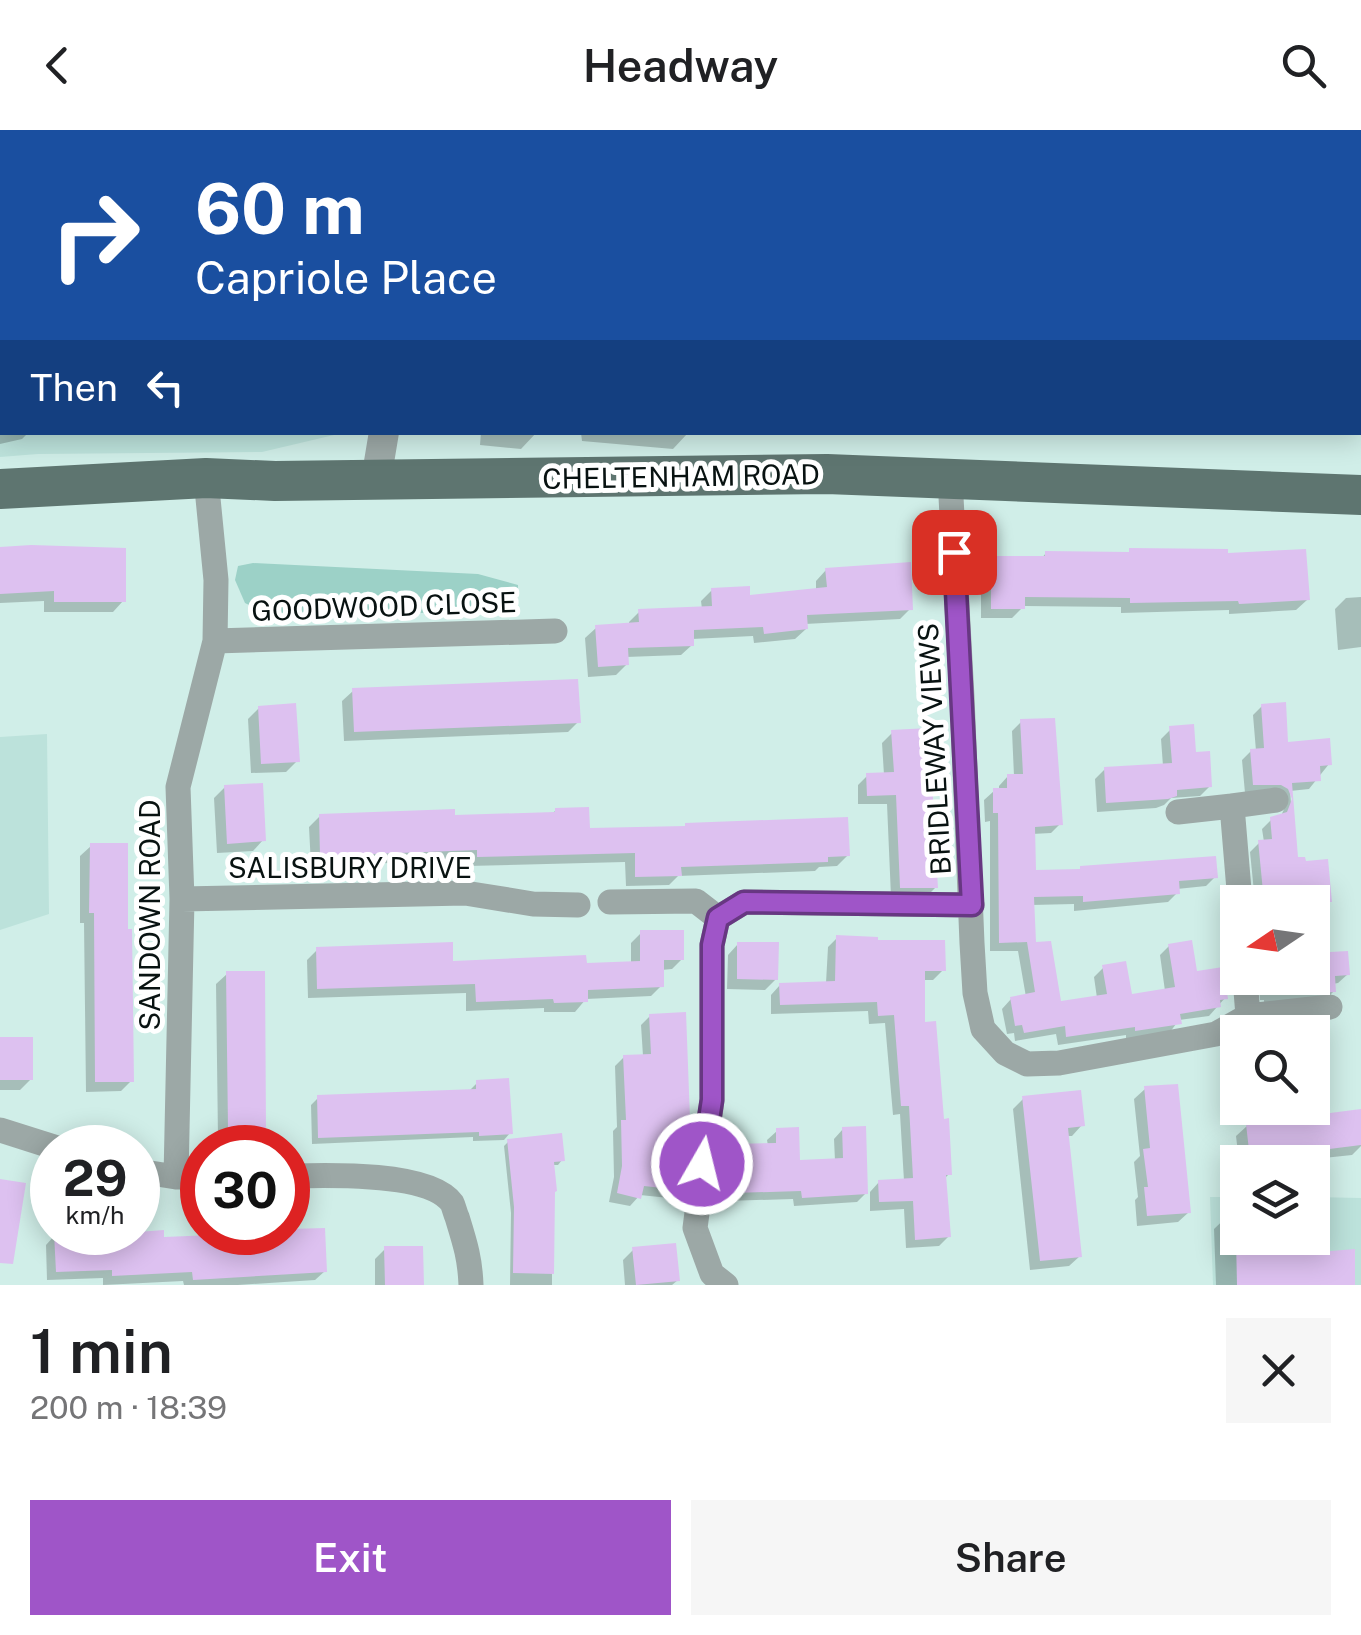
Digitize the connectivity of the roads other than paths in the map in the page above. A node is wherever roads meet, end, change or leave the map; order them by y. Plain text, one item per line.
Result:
1 (384, 435) edge
2 (206, 478) junction
3 (950, 479) junction
4 (376, 480) junction
5 (0, 489) edge
6 (1361, 495) edge
7 (555, 632) dead end
8 (216, 641) junction
9 (1276, 800) dead end
10 (1232, 806) junction
11 (1178, 812) dead end
12 (1239, 885) edge
13 (182, 899) junction
14 (610, 902) dead end
15 (578, 905) dead end
16 (972, 905) junction
17 (718, 918) junction
18 (1330, 1007) dead end
19 (1257, 1015) edge
20 (1220, 1032) edge
21 (0, 1130) edge
22 (30, 1139) edge
23 (160, 1175) edge
24 (310, 1176) edge
25 (176, 1178) junction
26 (180, 1178) edge
27 (471, 1285) edge
28 (726, 1285) edge

1 - 4 street
2 - 4 main road, CHELTENHAM ROAD
2 - 5 main road, CHELTENHAM ROAD
2 - 8 street, SANDOWN ROAD
3 - 4 main road, CHELTENHAM ROAD
3 - 6 main road, CHELTENHAM ROAD
3 - 16 street, BRIDLEWAY VIEWS
7 - 8 street, GOODWOOD CLOSE
8 - 13 street, SANDOWN ROAD
9 - 10 street
10 - 11 street
10 - 12 street
13 - 15 street, SALISBURY DRIVE
13 - 25 street, SANDOWN ROAD
14 - 17 street
16 - 17 street
16 - 20 street, BRIDLEWAY VIEWS
17 - 28 street
18 - 19 street, BRIDLEWAY VIEWS
21 - 22 street
23 - 25 street
24 - 27 street
25 - 26 street

